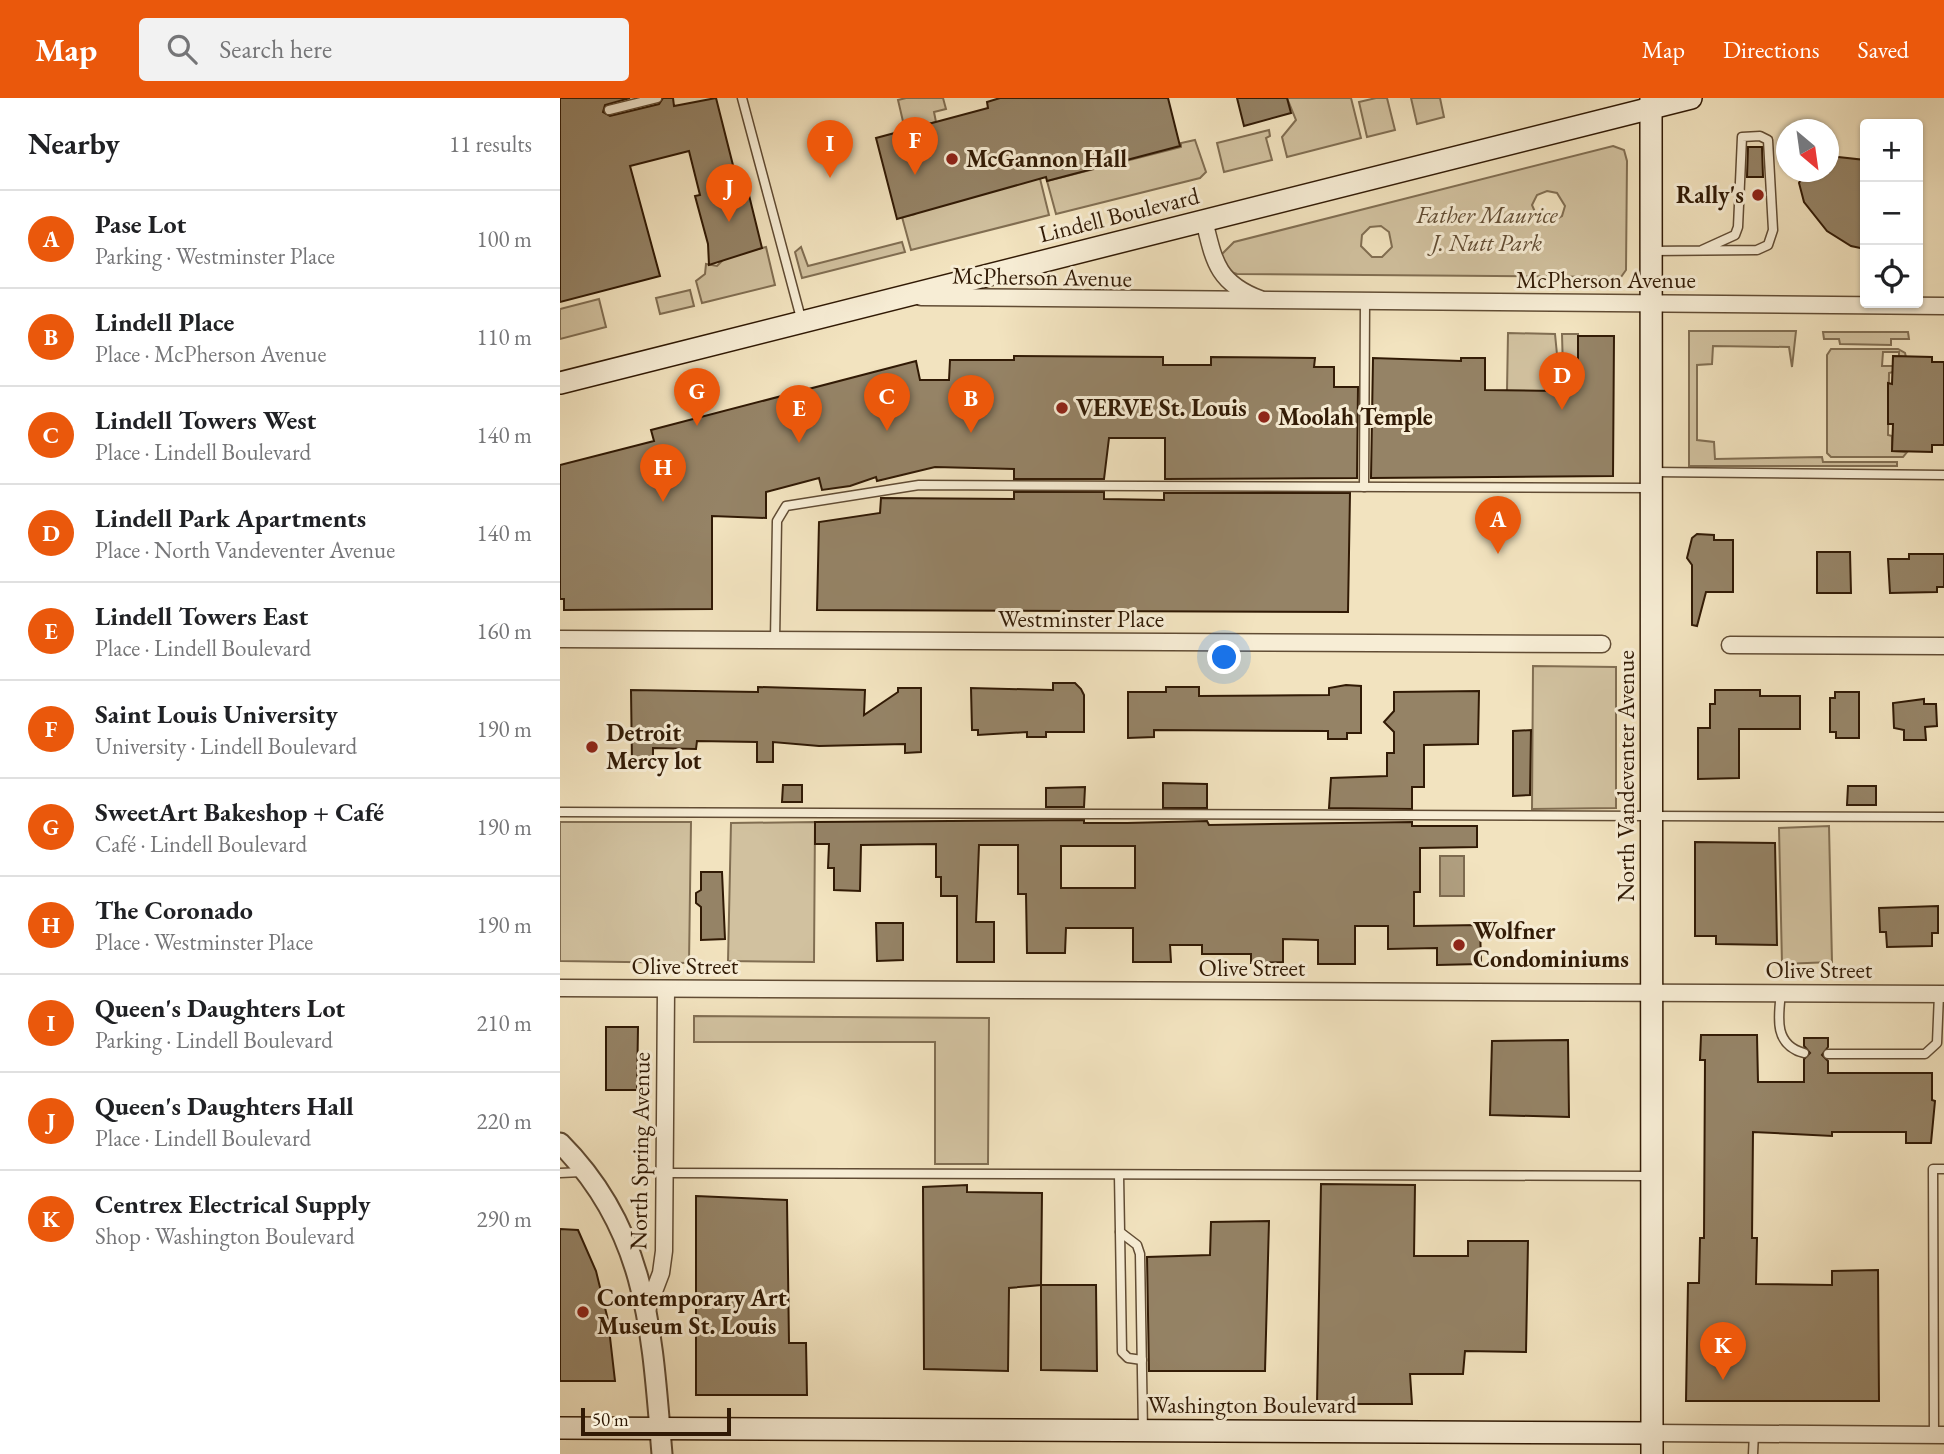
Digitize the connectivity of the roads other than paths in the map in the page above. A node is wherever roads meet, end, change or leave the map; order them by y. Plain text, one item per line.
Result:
1 (657, 98) edge
2 (742, 98) edge
3 (1691, 98) edge
4 (1652, 103) edge
5 (609, 110) dead end
6 (1204, 220) junction
7 (1702, 250) junction
8 (1652, 251) junction
9 (899, 297) junction
10 (1653, 301) junction
11 (1365, 302) junction
12 (1268, 303) junction
13 (1944, 306) edge
14 (802, 322) junction
15 (560, 383) edge
16 (1944, 475) edge
17 (1652, 480) junction
18 (1364, 487) junction
19 (560, 639) edge
20 (775, 640) junction
21 (1602, 644) dead end
22 (1730, 645) dead end
23 (1944, 646) edge
24 (560, 812) edge
25 (1652, 816) junction
26 (1944, 817) edge
27 (560, 988) edge
28 (666, 989) junction
29 (1652, 992) junction
30 (1781, 993) junction
31 (1941, 994) edge
32 (1804, 1053) dead end
33 (1828, 1054) dead end
34 (560, 1143) edge
35 (1944, 1169) edge
36 (588, 1172) junction
37 (560, 1173) edge
38 (665, 1173) junction
39 (1119, 1175) junction
40 (1652, 1176) junction
41 (1120, 1232) junction
42 (647, 1310) junction
43 (1142, 1360) junction
44 (560, 1428) edge
45 (660, 1429) junction
46 (1143, 1431) junction
47 (1754, 1433) junction
48 (1939, 1435) edge
49 (1652, 1443) edge
50 (662, 1454) edge
51 (1753, 1454) edge

1 - 5 lane
2 - 14 lane
3 - 4 main road, Lindell Boulevard
4 - 6 main road, Lindell Boulevard
4 - 8 main road, North Vandeventer Avenue
6 - 9 main road, Lindell Boulevard
6 - 12 street, McPherson Avenue
7 - 7 lane
7 - 8 lane
8 - 10 main road, North Vandeventer Avenue
9 - 12 street, McPherson Avenue
9 - 14 main road, Lindell Boulevard
10 - 11 street, McPherson Avenue
10 - 13 street, McPherson Avenue
10 - 17 main road, North Vandeventer Avenue
11 - 12 street, McPherson Avenue
11 - 18 lane
14 - 15 main road, Lindell Boulevard
16 - 17 lane
17 - 18 lane
17 - 25 main road, North Vandeventer Avenue
18 - 20 lane
19 - 20 street, Westminster Place
20 - 21 street, Westminster Place
22 - 23 street
24 - 25 lane
25 - 26 lane
25 - 29 main road, North Vandeventer Avenue
27 - 28 street, Olive Street
28 - 29 street, Olive Street
28 - 38 street, North Spring Avenue
29 - 30 street, Olive Street
29 - 40 main road, North Vandeventer Avenue
30 - 31 street, Olive Street
30 - 32 lane
31 - 33 lane
34 - 36 street, North Spring Avenue
35 - 48 lane
36 - 37 lane
36 - 42 street, North Spring Avenue
38 - 39 lane
38 - 42 street, North Spring Avenue
39 - 40 lane
39 - 41 lane
40 - 49 main road, North Vandeventer Avenue
41 - 43 lane
41 - 43 lane
42 - 45 street, North Spring Avenue
43 - 46 lane
44 - 45 main road, Washington Boulevard
45 - 46 main road, Washington Boulevard
45 - 50 street, North Spring Avenue
46 - 49 main road, Washington Boulevard
47 - 48 street, Washington Boulevard
47 - 49 street, Washington Boulevard
47 - 51 lane

